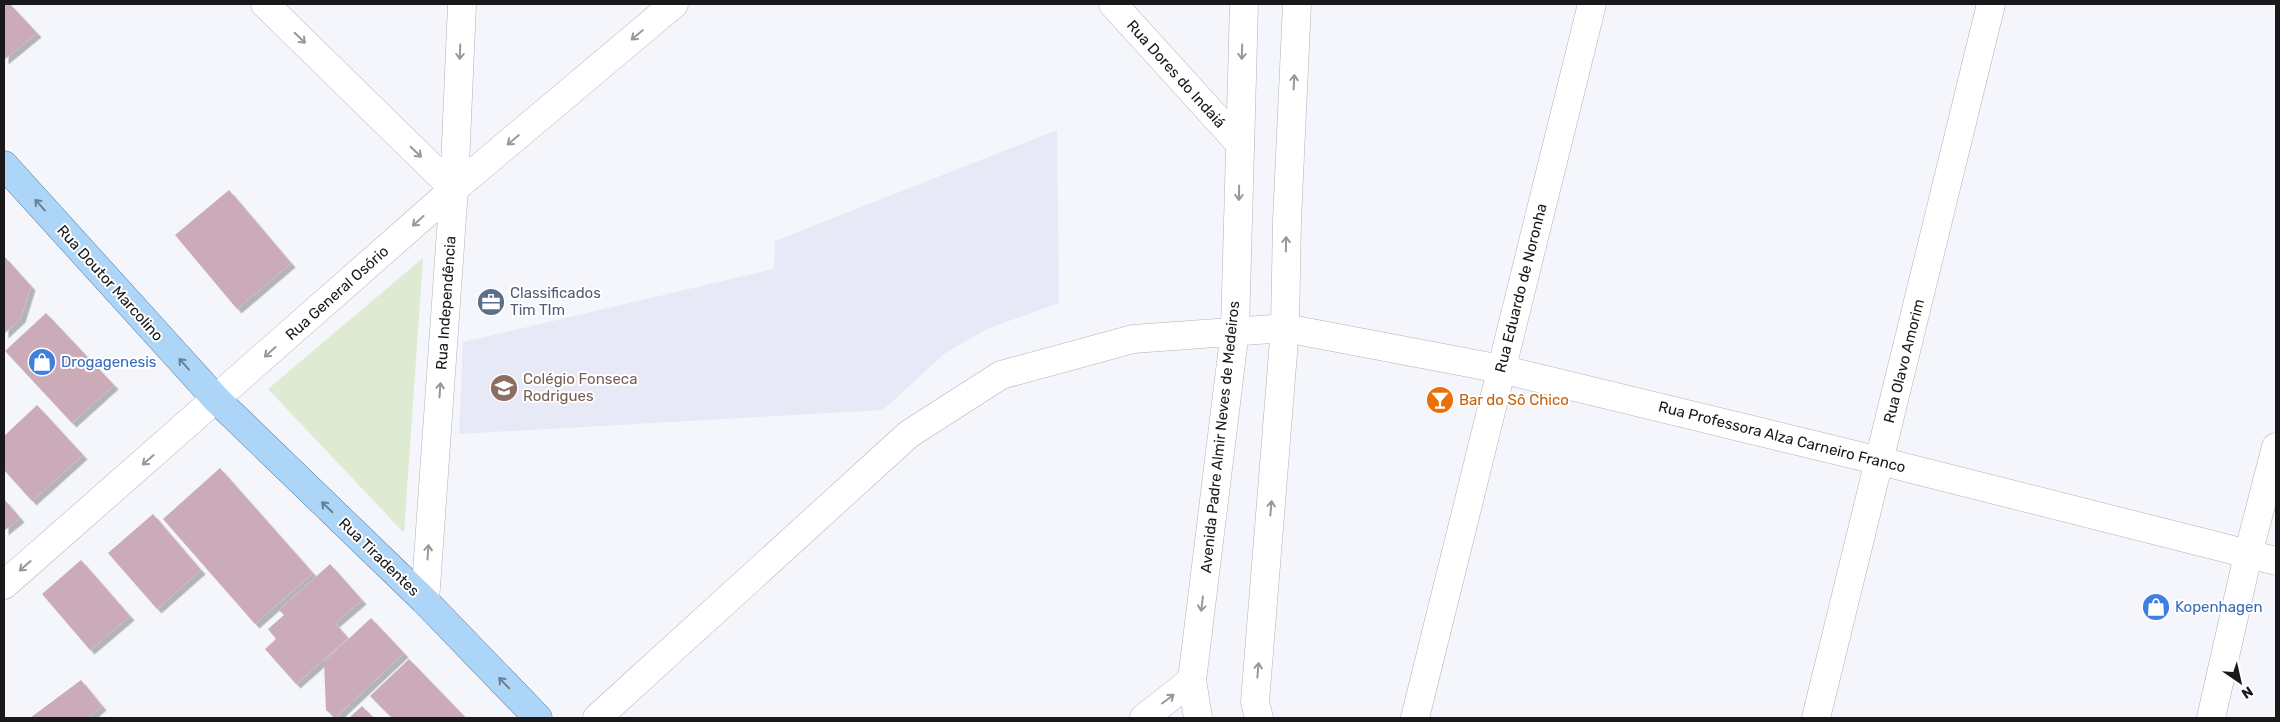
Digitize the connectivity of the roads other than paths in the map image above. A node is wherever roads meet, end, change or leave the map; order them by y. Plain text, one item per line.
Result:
1 (265, 4) edge
2 (462, 4) edge
3 (674, 4) edge
4 (1113, 4) edge
5 (1244, 4) edge
6 (1297, 4) edge
7 (1592, 4) edge
8 (1991, 4) edge
9 (1240, 144) junction
10 (4, 165) edge
11 (454, 189) junction
12 (1285, 328) junction
13 (1235, 330) junction
14 (1501, 369) junction
15 (216, 400) junction
16 (2276, 447) edge
17 (1880, 460) junction
18 (2248, 555) junction
19 (2276, 561) edge
20 (4, 585) edge
21 (425, 601) junction
22 (1192, 680) junction
23 (538, 718) edge
24 (597, 718) edge
25 (1144, 718) edge
26 (1198, 718) edge
27 (1259, 718) edge
28 (1416, 718) edge
29 (1816, 718) edge
30 (2211, 718) edge

1 -> 11 street
2 -> 11 street, Rua Independência
3 -> 11 street, Rua General Osório
4 - 9 street, Rua Dores do Indaiá
5 -> 9 street, Avenida Padre Almir Neves de Medeiros
12 -> 6 street
7 - 14 street, Rua Eduardo de Noronha
8 - 17 street, Rua Olavo Amorim
9 -> 13 street, Avenida Padre Almir Neves de Medeiros
15 -> 10 main road, Rua Doutor Marcolino
11 -> 15 street, Rua General Osório
21 -> 11 street, Rua Independência
12 - 13 street, Rua Professora Alza Carneiro Franco
12 - 14 street, Rua Professora Alza Carneiro Franco
27 -> 12 street
13 -> 22 street, Avenida Padre Almir Neves de Medeiros
13 - 24 street, Rua Professora Alza Carneiro Franco
14 - 17 street, Rua Professora Alza Carneiro Franco
14 - 28 street, Rua Eduardo de Noronha
15 -> 20 street, Rua General Osório
21 -> 15 main road, Rua Tiradentes
16 - 18 street
17 - 18 street, Rua Professora Alza Carneiro Franco
17 - 29 street, Rua Olavo Amorim
18 - 19 street, Rua Professora Alza Carneiro Franco
18 - 30 street
23 -> 21 main road, Rua Tiradentes
25 -> 22 street
22 - 26 street, Avenida Padre Almir Neves de Medeiros

